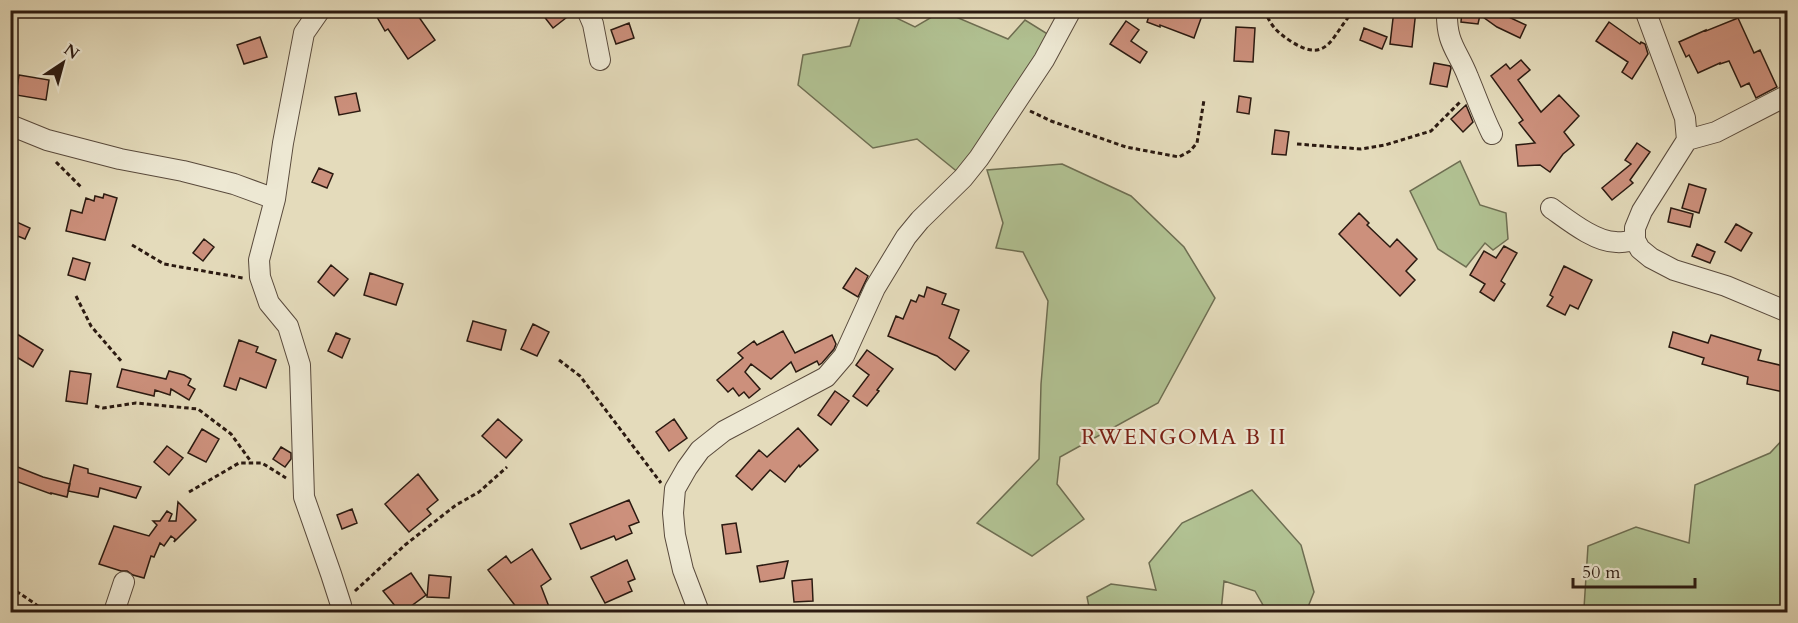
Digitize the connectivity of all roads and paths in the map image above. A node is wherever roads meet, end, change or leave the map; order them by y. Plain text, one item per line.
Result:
1 (320, 10) edge
2 (587, 10) edge
3 (1071, 10) edge
4 (1265, 10) edge
5 (1355, 10) edge
6 (1447, 10) edge
7 (1645, 10) edge
8 (600, 60) dead end
9 (1473, 89) junction
10 (1788, 95) edge
11 (1204, 100) dead end
12 (1015, 105) junction
13 (10, 124) edge
14 (1492, 134) dead end
15 (46, 140) junction
16 (1687, 140) junction
17 (1297, 144) dead end
18 (82, 188) dead end
19 (275, 199) junction
20 (1551, 208) dead end
21 (1635, 240) junction
22 (132, 245) dead end
23 (260, 277) junction
24 (76, 296) dead end
25 (1788, 312) edge
26 (558, 360) dead end
27 (122, 362) dead end
28 (96, 406) dead end
29 (252, 463) junction
30 (507, 467) dead end
31 (189, 492) dead end
32 (304, 496) junction
33 (674, 500) junction
34 (124, 582) dead end
35 (10, 587) edge
36 (510, 608) dead end
37 (341, 609) edge
38 (45, 612) edge
39 (114, 612) edge
40 (504, 612) edge
41 (699, 612) edge

1 - 19 street
2 - 8 street
3 - 12 street
4 - 5 path
6 - 9 street
7 - 16 street
9 - 14 street
9 - 17 path
10 - 16 street
11 - 12 path
12 - 33 street
13 - 15 street
15 - 18 path
15 - 19 street
16 - 21 street
19 - 23 street
20 - 21 street
21 - 25 street
22 - 23 path
23 - 32 street
24 - 27 path
26 - 33 path
28 - 29 path
29 - 31 path
29 - 32 path
30 - 37 path
32 - 37 street
33 - 41 street
34 - 39 street
35 - 38 path
36 - 40 path

